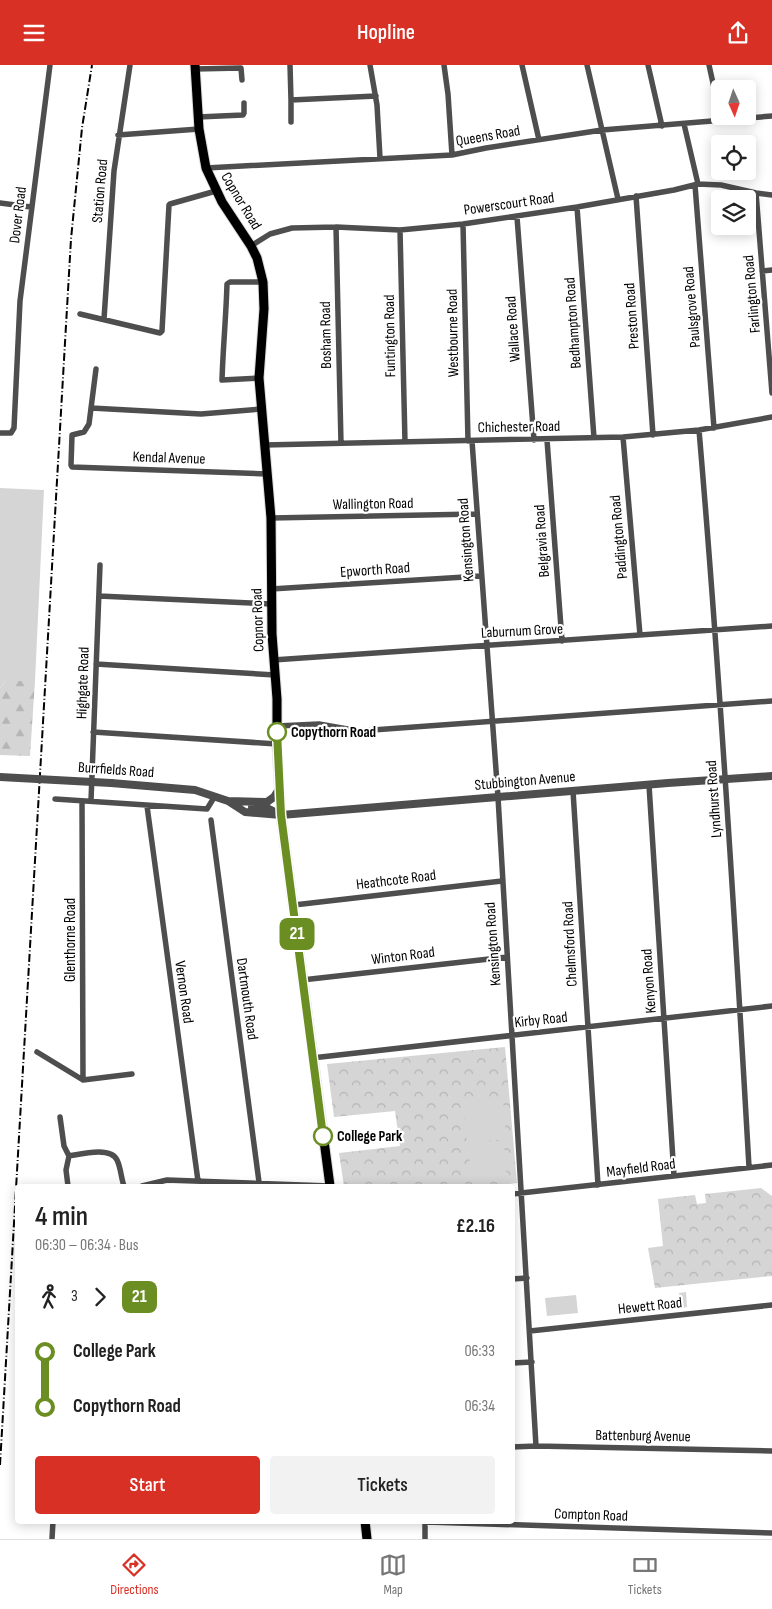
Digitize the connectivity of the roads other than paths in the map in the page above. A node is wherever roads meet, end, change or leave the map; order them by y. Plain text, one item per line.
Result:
1 (50, 65) edge
2 (130, 65) edge
3 (290, 65) edge
4 (370, 65) edge
5 (444, 65) edge
6 (522, 65) edge
7 (587, 65) edge
8 (648, 65) edge
9 (709, 65) edge
10 (195, 67) edge
11 (242, 80) dead end
12 (712, 80) edge
13 (376, 96) junction
14 (291, 100) junction
15 (244, 103) dead end
16 (756, 116) edge
17 (772, 116) edge
18 (198, 117) junction
19 (711, 119) edge
20 (291, 122) dead end
21 (684, 124) junction
22 (662, 126) junction
23 (199, 129) junction
24 (602, 130) junction
25 (118, 135) junction
26 (540, 140) junction
27 (452, 155) junction
28 (380, 158) junction
29 (206, 168) junction
30 (696, 184) junction
31 (743, 190) edge
32 (216, 191) junction
33 (756, 193) joint
34 (772, 195) edge
35 (636, 196) junction
36 (618, 199) junction
37 (0, 203) edge
38 (31, 207) junction
39 (577, 207) junction
40 (517, 217) junction
41 (463, 224) junction
42 (336, 227) junction
43 (400, 230) junction
44 (251, 246) junction
45 (772, 270) edge
46 (762, 271) junction
47 (263, 282) junction
48 (80, 314) dead end
49 (104, 319) junction
50 (770, 337) edge
51 (96, 369) dead end
52 (259, 378) junction
53 (772, 393) edge
54 (91, 409) junction
55 (261, 409) junction
56 (772, 417) edge
57 (714, 427) junction
58 (699, 430) junction
59 (0, 433) edge
60 (653, 435) junction
61 (623, 437) junction
62 (594, 438) junction
63 (547, 439) junction
64 (534, 440) junction
65 (470, 441) junction
66 (405, 442) junction
67 (341, 443) junction
68 (264, 445) junction
69 (267, 474) junction
70 (476, 514) junction
71 (270, 518) junction
72 (100, 565) dead end
73 (481, 576) junction
74 (271, 589) junction
75 (98, 596) junction
76 (271, 604) junction
77 (772, 626) edge
78 (715, 631) junction
79 (640, 635) junction
80 (562, 641) junction
81 (487, 646) junction
82 (274, 660) junction
83 (96, 664) junction
84 (275, 675) junction
85 (772, 701) edge
86 (720, 705) junction
87 (493, 721) junction
88 (277, 727) junction
89 (94, 732) junction
90 (277, 744) junction
91 (772, 776) edge
92 (0, 777) edge
93 (726, 779) junction
94 (649, 785) junction
95 (279, 789) junction
96 (573, 791) junction
97 (214, 796) junction
98 (498, 797) junction
99 (55, 799) dead end
100 (82, 801) junction
101 (91, 801) junction
102 (228, 801) junction
103 (147, 806) junction
104 (281, 815) junction
105 (211, 820) dead end
106 (502, 881) junction
107 (294, 905) junction
108 (507, 957) junction
109 (302, 980) junction
110 (772, 1006) edge
111 (740, 1010) junction
112 (664, 1019) junction
113 (587, 1027) junction
114 (511, 1036) junction
115 (37, 1052) dead end
116 (312, 1058) junction
117 (132, 1074) dead end
118 (83, 1080) junction
119 (60, 1117) dead end
120 (69, 1156) junction
121 (772, 1165) edge
122 (749, 1167) junction
123 (674, 1177) junction
124 (198, 1181) junction
125 (259, 1182) junction
126 (68, 1184) edge
127 (123, 1184) edge
128 (150, 1184) edge
129 (294, 1184) edge
130 (330, 1184) edge
131 (598, 1185) junction
132 (522, 1193) junction
133 (515, 1194) edge
134 (527, 1278) junction
135 (515, 1279) edge
136 (772, 1305) edge
137 (530, 1331) junction
138 (532, 1361) junction
139 (515, 1363) edge
140 (536, 1446) junction
141 (515, 1447) edge
142 (772, 1451) edge
143 (53, 1524) edge
144 (365, 1524) edge
145 (425, 1524) edge
146 (491, 1524) edge
147 (713, 1531) junction
148 (772, 1533) edge
149 (52, 1539) edge
150 (366, 1539) edge
151 (425, 1539) edge
152 (712, 1539) edge

1 - 38 street, Dover Road
2 - 25 street, Station Road
3 - 14 street
4 - 13 street
5 - 27 street
6 - 26 street
7 - 24 street
8 - 22 street
9 - 12 street
10 - 11 street
10 - 18 main road, Copnor Road
13 - 14 street
13 - 28 street
14 - 20 street
15 - 18 street
16 - 17 street, Queens Road
18 - 23 main road, Copnor Road
19 - 21 street, Queens Road
21 - 22 street, Queens Road
21 - 30 street, Paulsgrove Road
22 - 24 street, Queens Road
23 - 25 street
23 - 29 main road, Copnor Road
24 - 26 street, Queens Road
24 - 36 street
25 - 49 street, Station Road
26 - 27 street, Queens Road
27 - 28 street, Queens Road
28 - 29 street, Queens Road
29 - 32 main road, Copnor Road
30 - 31 street, Powerscourt Road
30 - 35 street, Powerscourt Road
30 - 57 street, Paulsgrove Road
32 - 44 main road, Copnor Road
32 - 49 street
33 - 34 street, Powerscourt Road
33 - 46 street, Farlington Road
35 - 36 street, Powerscourt Road
35 - 60 street, Preston Road
36 - 39 street, Powerscourt Road
37 - 38 street
38 - 59 street, Dover Road
39 - 40 street, Powerscourt Road
39 - 62 street, Bedhampton Road
40 - 41 street, Powerscourt Road
40 - 64 street, Wallace Road
41 - 43 street, Powerscourt Road
41 - 65 street, Westbourne Road
42 - 43 street, Powerscourt Road
42 - 44 street, Powerscourt Road
42 - 67 street, Bosham Road
43 - 66 street, Funtington Road
44 - 47 main road, Copnor Road
45 - 46 street
46 - 50 street, Farlington Road
47 - 52 main road, Copnor Road
47 - 52 street
48 - 49 street
50 - 53 street, Farlington Road
51 - 54 street
52 - 55 main road, Copnor Road
54 - 55 street
54 - 69 street, Kendal Avenue
55 - 68 main road, Copnor Road
56 - 57 street, Chichester Road
57 - 58 street, Chichester Road
58 - 60 street, Chichester Road
58 - 78 street, Lyndhurst Road
60 - 61 street, Chichester Road
61 - 62 street, Chichester Road
61 - 79 street, Paddington Road
62 - 63 street, Chichester Road
63 - 64 street, Chichester Road
63 - 80 street, Belgravia Road
64 - 65 street, Chichester Road
65 - 66 street, Chichester Road
65 - 70 street, Kensington Road
66 - 67 street, Chichester Road
67 - 68 street, Chichester Road
68 - 69 main road, Copnor Road
69 - 71 main road, Copnor Road
70 - 71 street, Wallington Road
70 - 73 street, Kensington Road
71 - 74 main road, Copnor Road
72 - 75 street, Highgate Road
73 - 74 street, Epworth Road
73 - 81 street, Kensington Road
74 - 76 main road, Copnor Road
75 - 76 street
75 - 83 street, Highgate Road
76 - 82 main road, Copnor Road
77 - 78 street, Laburnum Grove
78 - 79 street, Laburnum Grove
78 - 86 street, Lyndhurst Road
79 - 80 street, Laburnum Grove
80 - 81 street, Laburnum Grove
81 - 82 street, Laburnum Grove
81 - 87 street, Kensington Road
82 - 84 main road, Copnor Road
83 - 84 street
83 - 89 street, Highgate Road
84 - 88 main road, Copnor Road
85 - 86 street
86 - 87 street
86 - 93 street, Lyndhurst Road
87 - 88 street
87 - 98 street, Kensington Road
88 - 90 main road, Copnor Road
89 - 90 street
89 - 101 street, Highgate Road
90 - 95 main road, Copnor Road
91 - 93 street, Stubbington Avenue
92 - 97 street, Burrfields Road, bridge
93 - 94 street, Stubbington Avenue
93 - 111 street, Lyndhurst Road
94 - 96 street, Stubbington Avenue
94 - 112 street, Kenyon Road
95 - 102 street, Burrfields Road
95 - 104 main road, Copnor Road
96 - 98 street, Stubbington Avenue
96 - 113 street, Chelmsford Road
97 - 102 street, Burrfields Road
97 - 103 street
98 - 104 street, Stubbington Avenue
98 - 106 street, Kensington Road
99 - 100 street
100 - 101 street
100 - 118 street, Glenthorne Road
101 - 103 street
102 - 104 street, Burrfields Road
103 - 124 street, Vernon Road
104 - 107 main road, Copnor Road
105 - 125 street, Dartmouth Road
106 - 107 street, Heathcote Road
106 - 108 street, Kensington Road
107 - 109 main road, Copnor Road
108 - 109 street, Winton Road
108 - 114 street, Kensington Road
109 - 116 main road, Copnor Road
110 - 111 street, Kirby Road
111 - 112 street, Kirby Road
111 - 122 street, Lyndhurst Road
112 - 113 street, Kirby Road
112 - 123 street, Kenyon Road
113 - 114 street, Kirby Road
113 - 131 street, Chelmsford Road
114 - 116 street, Kirby Road
114 - 132 street, Kensington Road
115 - 118 street
116 - 130 main road, Copnor Road
117 - 118 street
119 - 120 street
120 - 126 street
120 - 127 street
121 - 122 street, Mayfield Road
122 - 123 street, Mayfield Road
123 - 131 street, Mayfield Road
124 - 125 street
124 - 128 street
125 - 129 street
131 - 132 street, Mayfield Road
132 - 133 street, Mayfield Road
132 - 134 street, Kensington Road
134 - 135 street
134 - 137 street, Kensington Road
136 - 137 street, Hewett Road
137 - 138 street, Kensington Road
138 - 139 street
138 - 140 street, Kensington Road
140 - 141 street, Battenburg Avenue
140 - 142 street, Battenburg Avenue
143 - 149 street
144 - 150 main road
145 - 151 street, Compton Road
146 - 147 street, Compton Road
147 - 148 street, Compton Road
147 - 152 street

